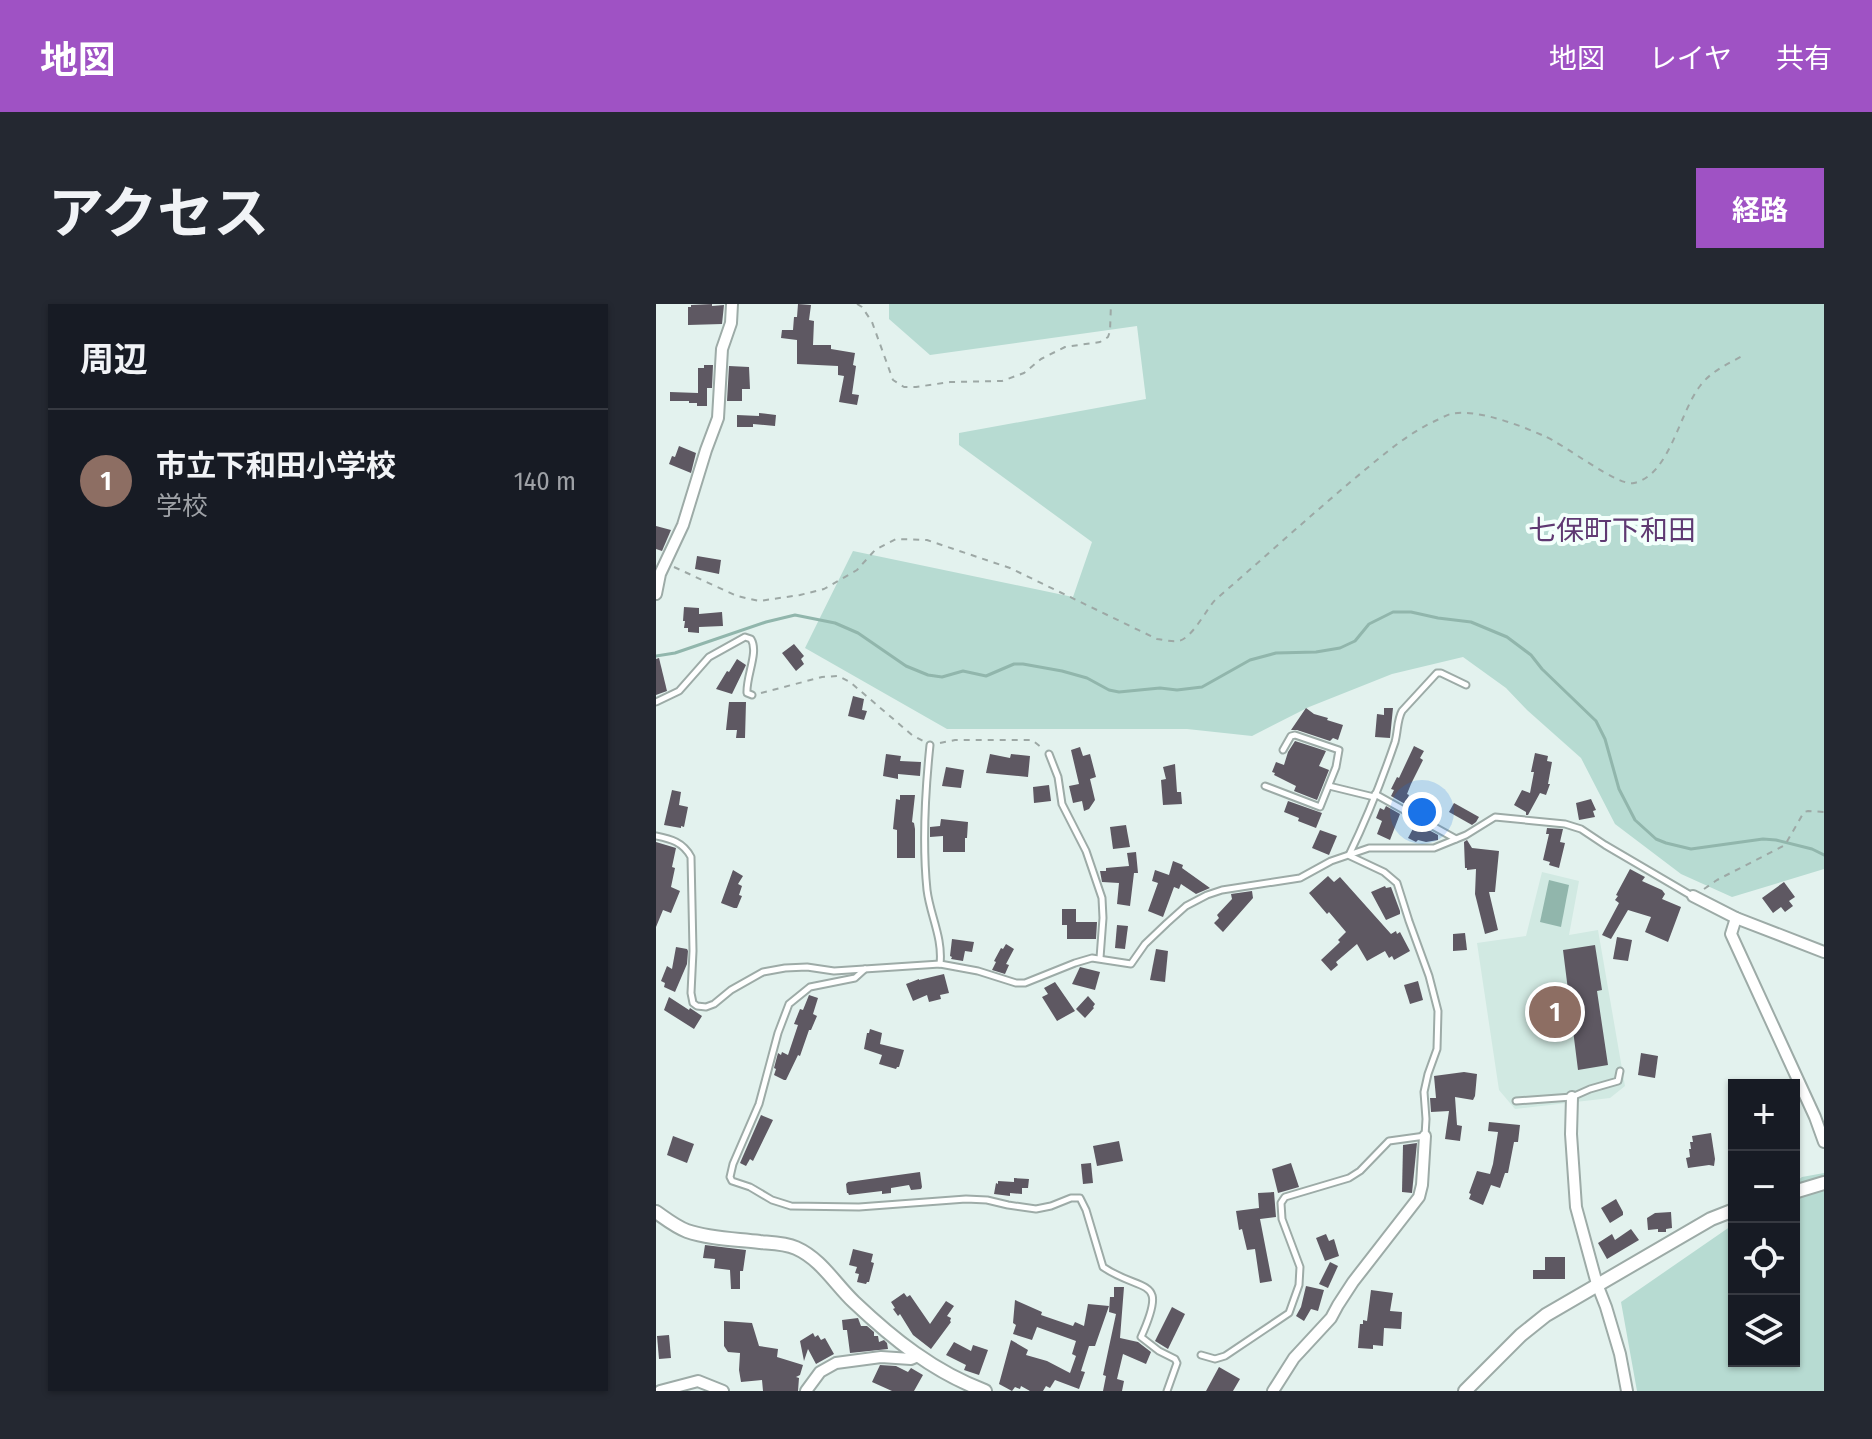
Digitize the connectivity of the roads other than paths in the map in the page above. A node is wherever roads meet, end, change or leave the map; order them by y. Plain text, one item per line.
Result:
1 (732, 304) edge
2 (656, 594) edge
3 (1466, 685) dead end
4 (752, 695) road end
5 (656, 702) edge
6 (930, 745) road end
7 (1283, 750) dead end
8 (1049, 754) road end
9 (1265, 786) dead end
10 (1329, 786) junction
11 (1375, 796) junction
12 (656, 836) edge
13 (1457, 840) junction
14 (1349, 856) junction
15 (1693, 896) joint
16 (1736, 918) junction
17 (1824, 952) edge
18 (1100, 958) junction
19 (940, 964) junction
20 (865, 968) junction
21 (1620, 1071) dead end
22 (1572, 1097) junction
23 (1516, 1101) dead end
24 (1425, 1136) junction
25 (1824, 1142) edge
26 (1824, 1183) edge
27 (1800, 1190) edge
28 (656, 1212) edge
29 (1728, 1212) edge
30 (1597, 1284) junction
31 (1201, 1355) dead end
32 (918, 1356) junction
33 (660, 1391) edge
34 (723, 1391) edge
35 (806, 1391) edge
36 (985, 1391) edge
37 (1167, 1391) edge
38 (1273, 1391) edge
39 (1465, 1391) edge
40 (1627, 1391) edge

1 - 2 street
3 - 11 lane
4 - 5 lane
6 - 19 lane
7 - 10 lane
8 - 18 lane
9 - 10 lane
10 - 11 lane
11 - 13 lane
11 - 14 lane
12 - 20 lane
13 - 14 lane
13 - 15 lane
14 - 18 lane
14 - 24 lane
15 - 16 street
16 - 17 street
16 - 25 street
18 - 19 lane
19 - 20 lane
20 - 37 lane
21 - 22 lane
22 - 23 lane
22 - 30 street
24 - 31 lane
24 - 38 street
26 - 27 street
28 - 32 street
29 - 30 street
30 - 39 street
30 - 40 street
32 - 35 street
32 - 36 street
33 - 34 street

